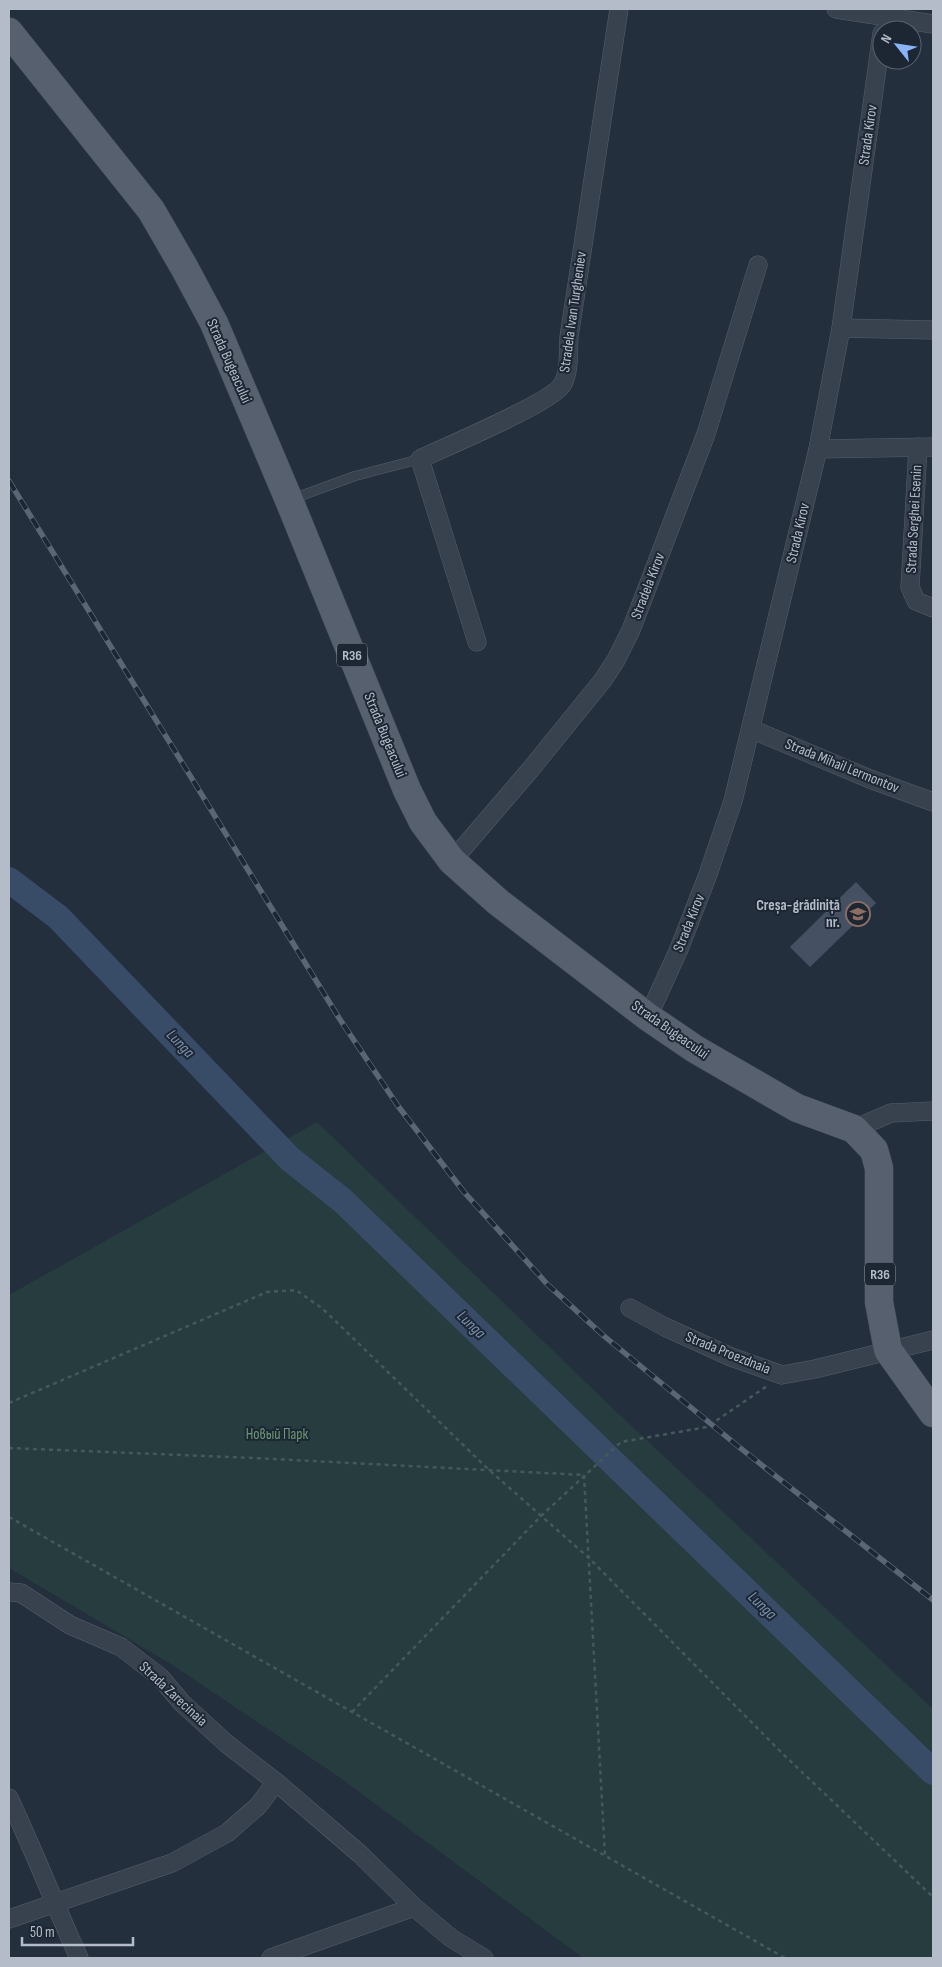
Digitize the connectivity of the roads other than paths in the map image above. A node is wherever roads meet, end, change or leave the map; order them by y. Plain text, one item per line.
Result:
1 (619, 9) edge
2 (836, 9) edge
3 (876, 20) edge
4 (9, 32) edge
5 (876, 70) edge
6 (758, 265) dead end
7 (841, 328) junction
8 (933, 330) edge
9 (926, 446) edge
10 (818, 449) junction
11 (420, 459) junction
12 (289, 500) junction
13 (933, 608) edge
14 (477, 642) dead end
15 (751, 729) junction
16 (933, 802) edge
17 (452, 861) junction
18 (648, 1018) junction
19 (933, 1111) edge
20 (854, 1129) junction
21 (630, 1308) dead end
22 (933, 1340) edge
23 (888, 1350) junction
24 (933, 1413) edge
25 (9, 1592) edge
26 (276, 1782) junction
27 (9, 1798) edge
28 (54, 1904) junction
29 (414, 1907) junction
30 (9, 1918) edge
31 (79, 1958) edge
32 (271, 1958) edge
33 (484, 1958) edge

1 - 11 street, Stradela Ivan Turgheniev
2 - 3 street
4 - 12 main road, Strada Bugeacului / R36
5 - 7 street, Strada Kirov
6 - 17 street, Stradela Kirov
7 - 8 street
7 - 10 street, Strada Kirov
9 - 10 street
9 - 13 street, Strada Serghei Esenin
10 - 15 street, Strada Kirov
11 - 12 lane
11 - 14 street
12 - 17 main road, Strada Bugeacului / R36
15 - 16 street, Strada Mihail Lermontov
15 - 18 street, Strada Kirov
17 - 18 main road, Strada Bugeacului / R36
18 - 20 main road, Strada Bugeacului / R36
19 - 20 street
20 - 23 main road, R36
21 - 23 street, Strada Proezdnaia
22 - 23 street, Strada Proezdnaia
23 - 24 main road, R36
25 - 26 street, Strada Zarecinaia
26 - 28 street
26 - 29 street, Strada Zarecinaia
27 - 28 street
28 - 30 street
28 - 31 street
29 - 32 street
29 - 33 street, Strada Zarecinaia

